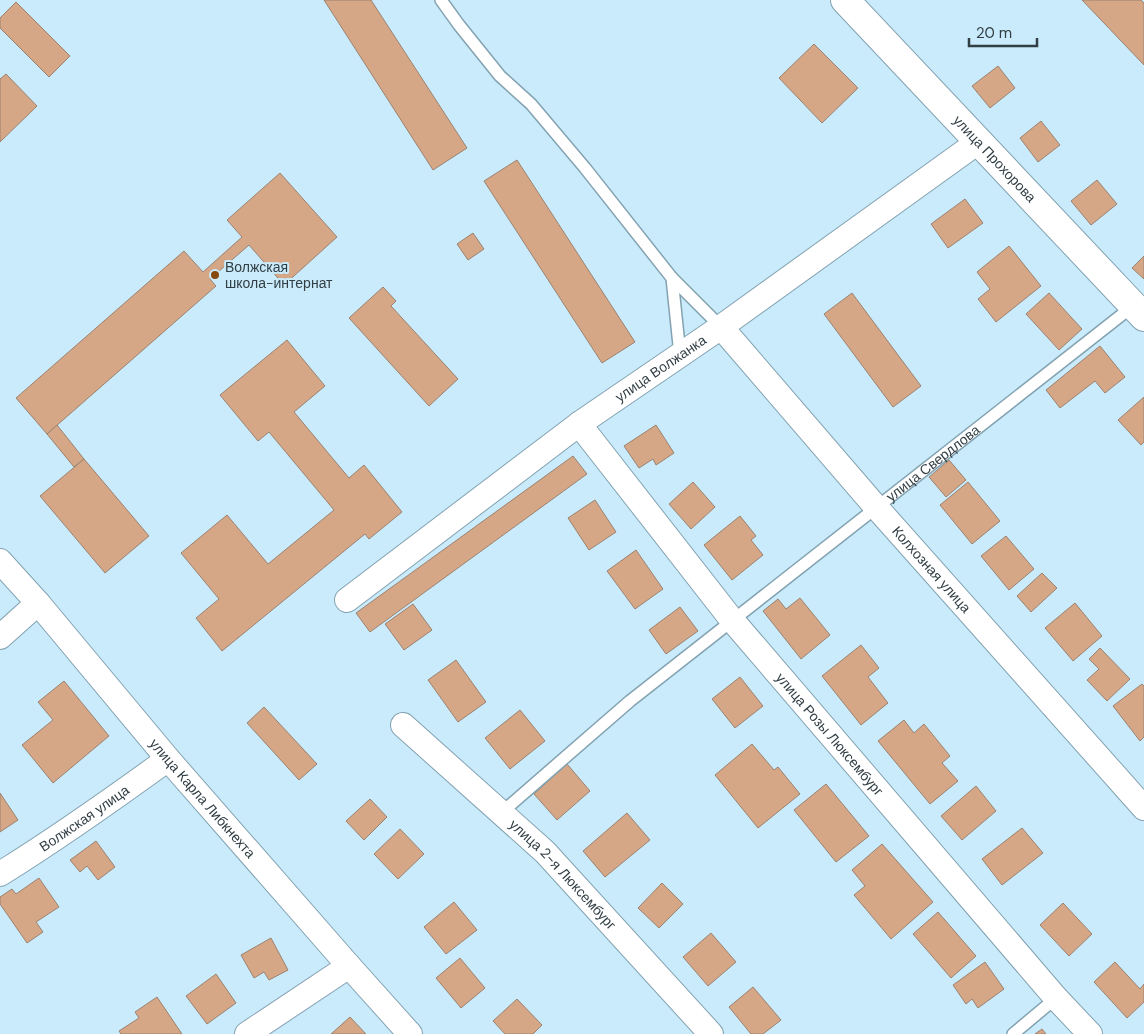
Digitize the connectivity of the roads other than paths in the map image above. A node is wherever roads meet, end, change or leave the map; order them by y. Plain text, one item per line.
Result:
1 (441, 0) edge
2 (845, 0) edge
3 (978, 142) junction
4 (672, 278) junction
5 (1138, 312) edge
6 (721, 327) junction
7 (680, 355) junction
8 (579, 424) junction
9 (876, 507) junction
10 (0, 561) edge
11 (347, 600) dead end
12 (38, 603) junction
13 (732, 620) junction
14 (0, 637) edge
15 (403, 725) dead end
16 (168, 759) junction
17 (1144, 808) edge
18 (501, 812) junction
19 (0, 874) edge
20 (349, 966) junction
21 (1056, 998) junction
22 (247, 1034) edge
23 (410, 1034) edge
24 (711, 1034) edge
25 (1013, 1034) edge
26 (1090, 1034) edge

1 - 4 lane
2 - 3 main road, улица Прохорова
3 - 5 main road, улица Прохорова
3 - 6 street, улица Волжанка
4 - 6 lane
4 - 7 lane
5 - 9 lane, улица Свердлова
6 - 7 street, улица Волжанка
6 - 9 street, Колхозная улица
7 - 8 street, улица Волжанка
8 - 11 street, улица Волжанка
8 - 13 street, улица Розы Люксембург
9 - 13 lane, улица Свердлова
9 - 17 street, Колхозная улица
10 - 12 street, улица Карла Либкнехта
12 - 14 street
12 - 16 street, улица Карла Либкнехта
13 - 18 lane, улица Свердлова
13 - 21 street, улица Розы Люксембург
15 - 18 street, улица 2-я Люксембург
16 - 19 street, Волжская улица
16 - 20 street, улица Карла Либкнехта
18 - 24 street, улица 2-я Люксембург
20 - 22 street
20 - 23 street, улица Карла Либкнехта
21 - 25 lane
21 - 26 street, улица Розы Люксембург

